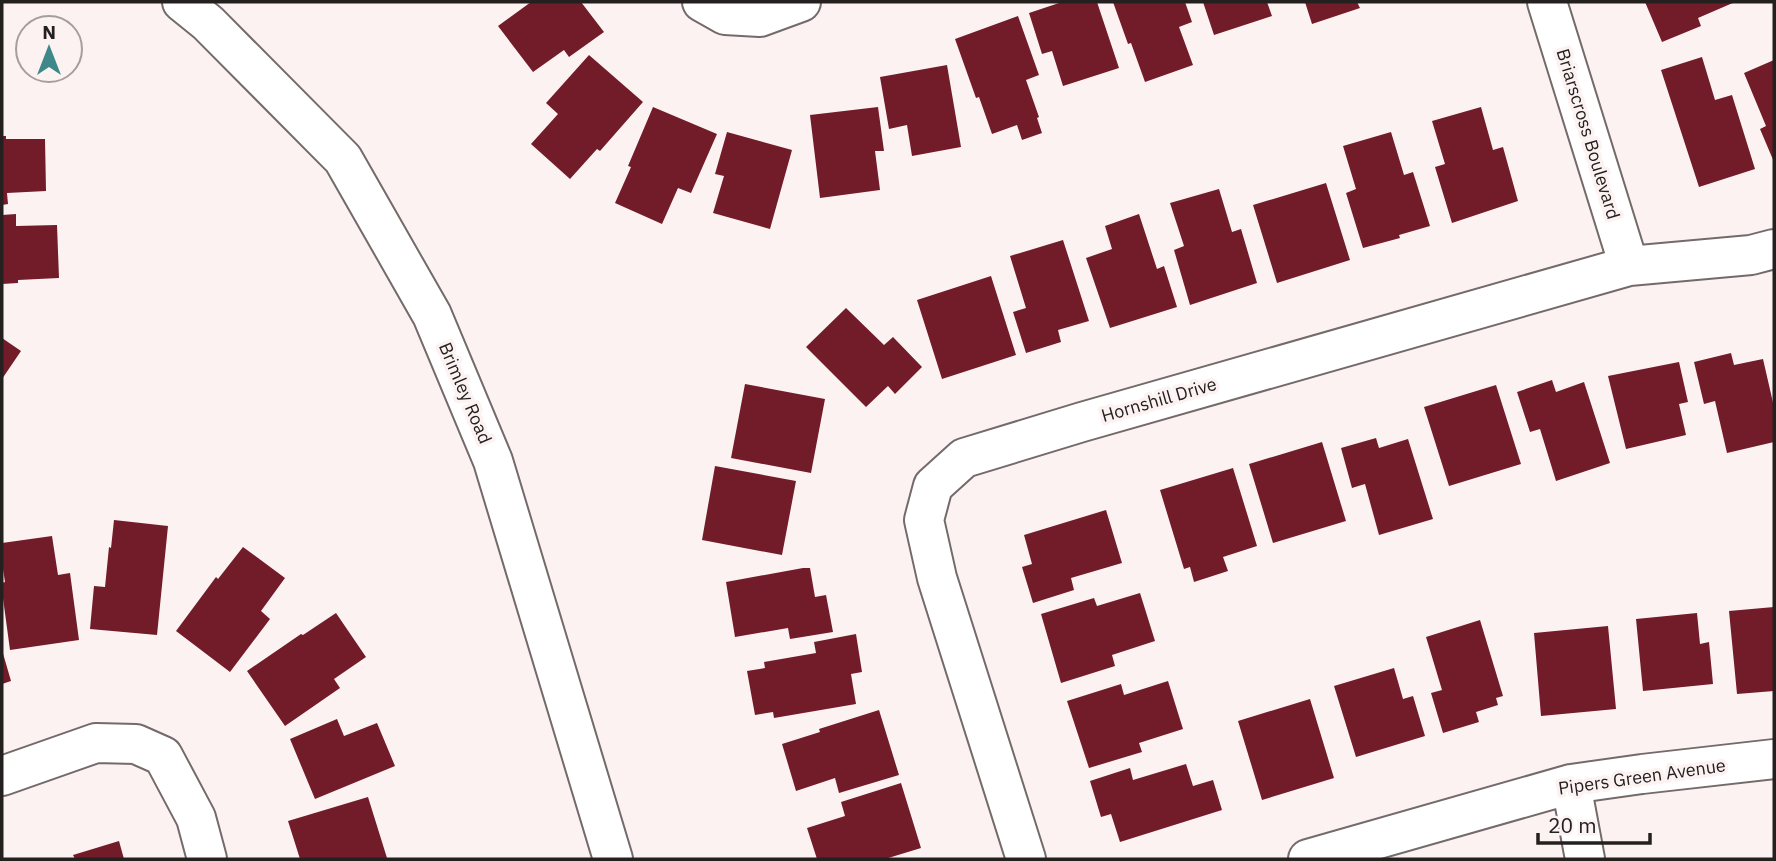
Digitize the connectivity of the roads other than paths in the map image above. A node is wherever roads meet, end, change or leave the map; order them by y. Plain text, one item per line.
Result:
1 (182, 2) edge
2 (702, 2) edge
3 (800, 2) edge
4 (1546, 2) edge
5 (1774, 249) edge
6 (1629, 266) junction
7 (1774, 759) edge
8 (2, 776) edge
9 (1571, 784) junction
10 (207, 859) edge
11 (613, 859) edge
12 (1026, 859) edge
13 (1308, 859) edge
14 (1584, 859) edge

1 - 11 street, Brimley Road
2 - 3 street
4 - 6 street, Briarscross Boulevard
5 - 6 street, Hornshill Drive
6 - 12 street, Hornshill Drive
7 - 9 street, Pipers Green Avenue
8 - 10 street
9 - 13 street, Pipers Green Avenue
9 - 14 street

